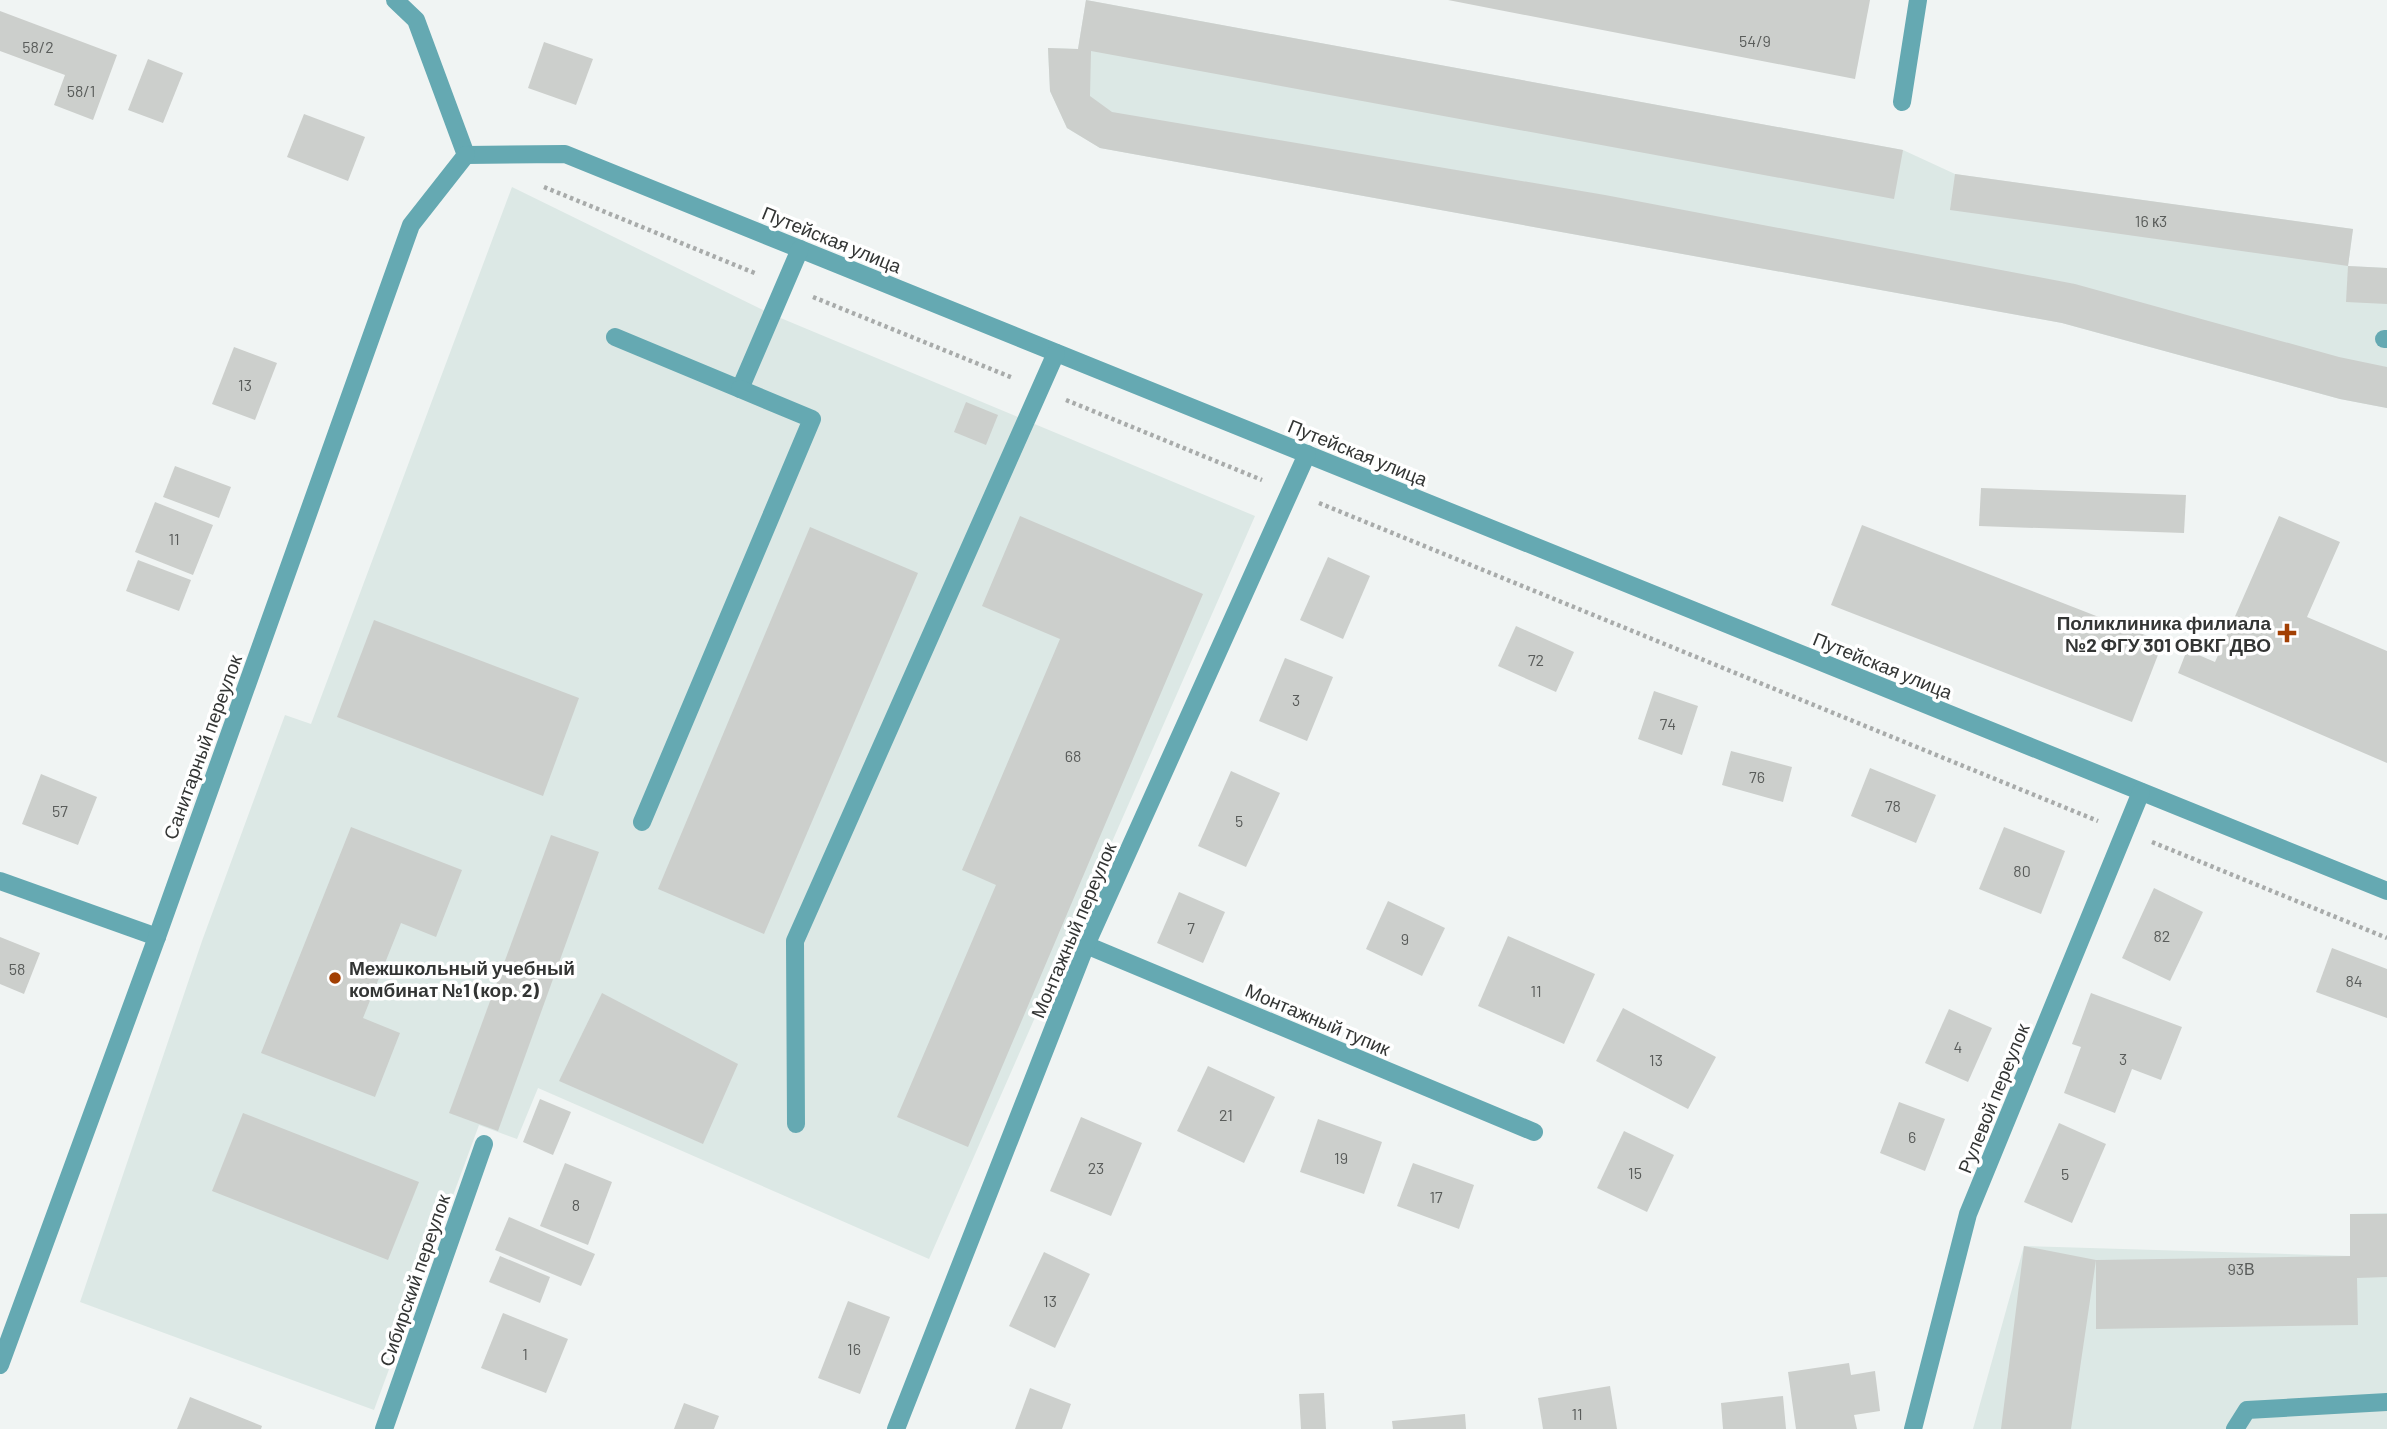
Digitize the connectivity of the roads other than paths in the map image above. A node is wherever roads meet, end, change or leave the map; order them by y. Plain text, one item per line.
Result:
1 (395, 0) edge
2 (415, 0) edge
3 (1918, 0) edge
4 (416, 20) junction
5 (1902, 102) dead end
6 (466, 155) junction
7 (800, 249) junction
8 (615, 337) dead end
9 (1056, 353) junction
10 (740, 389) junction
11 (1307, 454) junction
12 (2141, 792) junction
13 (642, 822) dead end
14 (0, 881) edge
15 (2387, 891) edge
16 (157, 937) junction
17 (1086, 945) junction
18 (796, 1124) dead end
19 (1534, 1132) dead end
20 (484, 1144) dead end
21 (0, 1365) edge
22 (2387, 1402) edge
23 (384, 1429) edge
24 (896, 1429) edge
25 (1913, 1429) edge
26 (2235, 1429) edge

1 - 4 street
2 - 4 street
3 - 5 street
4 - 6 street
6 - 7 street, Путейская улица
6 - 16 street, Санитарный переулок
7 - 9 street, Путейская улица
7 - 10 street
8 - 10 street
9 - 11 street, Путейская улица
9 - 18 street
10 - 13 street
11 - 12 street, Путейская улица
11 - 17 street, Монтажный переулок
12 - 15 street, Путейская улица
12 - 25 street, Рулевой переулок
14 - 16 street
16 - 21 street, Санитарный переулок
17 - 19 street, Монтажный тупик
17 - 24 street, Монтажный переулок
20 - 23 street, Сибирский переулок
22 - 26 street

